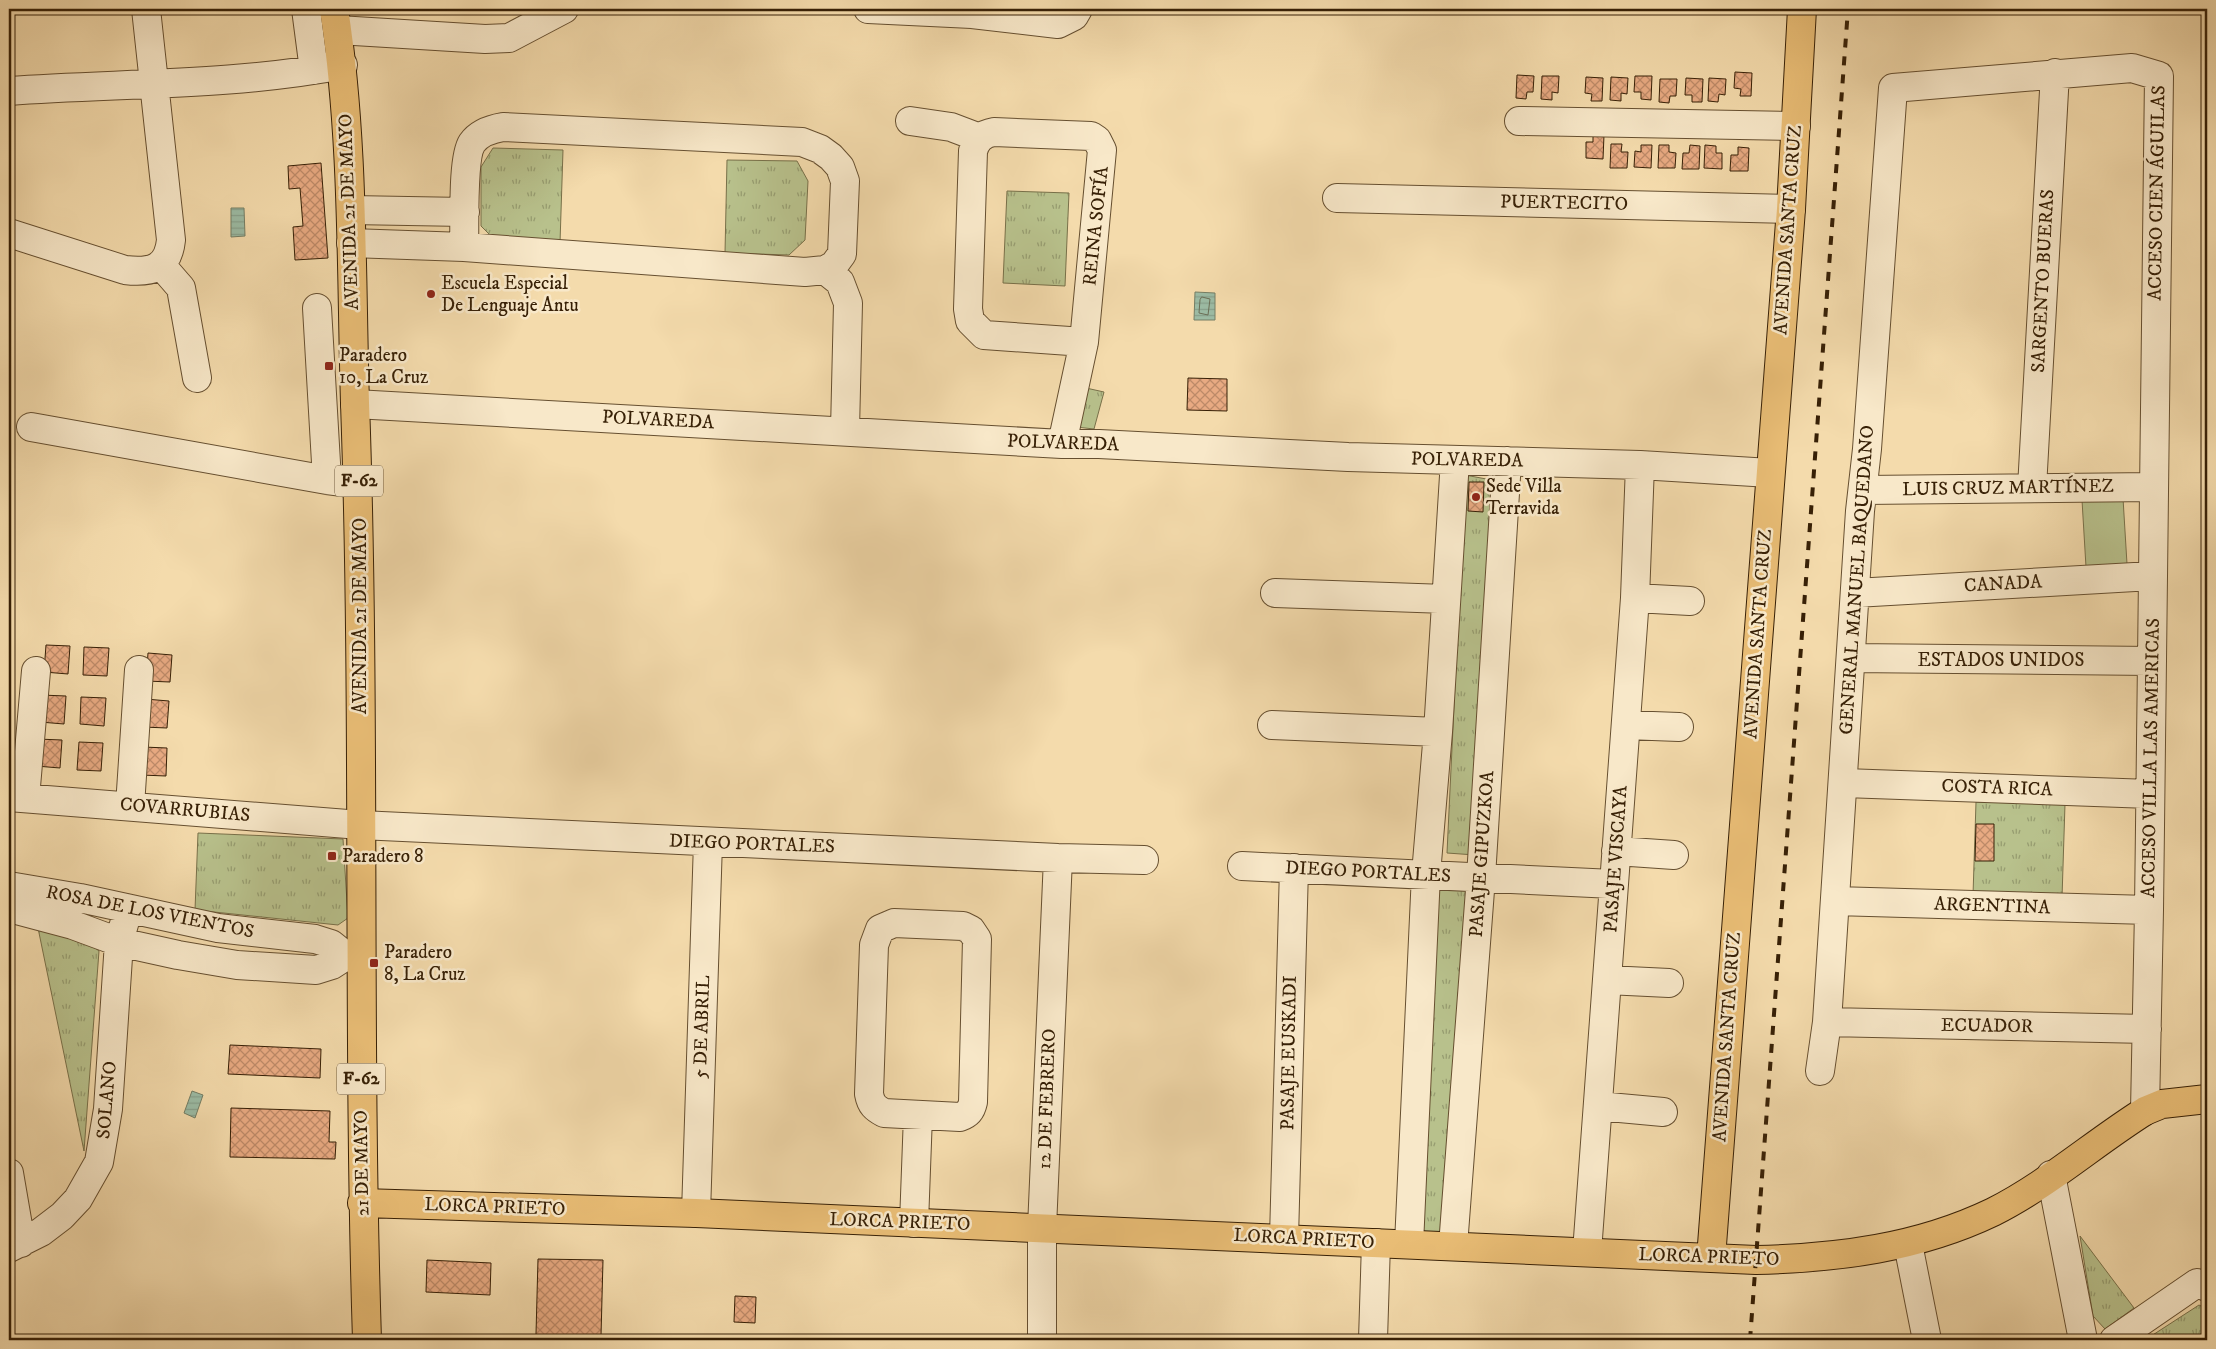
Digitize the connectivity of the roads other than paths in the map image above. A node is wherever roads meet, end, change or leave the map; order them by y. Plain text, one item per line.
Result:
1 (146, 9) edge
2 (306, 9) edge
3 (564, 9) edge
4 (868, 9) edge
5 (1078, 9) edge
6 (1802, 9) edge
7 (972, 11) edge
8 (336, 19) edge
9 (343, 65) junction
10 (314, 70) junction
11 (2055, 73) junction
12 (155, 84) junction
13 (1893, 88) joint
14 (9, 91) edge
15 (910, 121) dead end
16 (1519, 121) dead end
17 (1796, 126) junction
18 (980, 138) junction
19 (1337, 198) dead end
20 (1791, 209) junction
21 (351, 210) junction
22 (465, 212) junction
23 (9, 233) edge
24 (351, 244) junction
25 (464, 247) junction
26 (161, 265) junction
27 (825, 270) junction
28 (317, 308) dead end
29 (1084, 342) junction
30 (197, 378) dead end
31 (355, 404) junction
32 (31, 427) dead end
33 (845, 430) junction
34 (1062, 444) junction
35 (1455, 460) junction
36 (1506, 461) junction
37 (1640, 465) junction
38 (1770, 473) junction
39 (327, 480) junction
40 (359, 484) junction
41 (2153, 487) junction
42 (2032, 488) junction
43 (1862, 490) junction
44 (2152, 576) junction
45 (1275, 593) dead end
46 (1855, 593) junction
47 (1635, 598) junction
48 (1446, 599) junction
49 (1690, 600) dead end
50 (1851, 658) junction
51 (2152, 661) junction
52 (139, 670) dead end
53 (36, 671) dead end
54 (1272, 725) dead end
55 (1626, 725) junction
56 (1679, 728) dead end
57 (1438, 732) junction
58 (1844, 783) junction
59 (2150, 794) junction
60 (17, 797) edge
61 (130, 806) junction
62 (360, 825) junction
63 (708, 842) junction
64 (1616, 851) junction
65 (1674, 855) dead end
66 (1058, 858) junction
67 (1144, 860) dead end
68 (1242, 866) dead end
69 (1294, 868) junction
70 (1426, 874) junction
71 (1481, 877) junction
72 (1613, 884) junction
73 (9, 886) edge
74 (1835, 901) junction
75 (9, 908) edge
76 (128, 910) junction
77 (2149, 910) junction
78 (118, 942) junction
79 (353, 955) junction
80 (1607, 980) junction
81 (1669, 983) dead end
82 (1827, 1022) junction
83 (2147, 1029) junction
84 (1820, 1071) dead end
85 (2207, 1099) edge
86 (1598, 1106) junction
87 (2145, 1111) junction
88 (1663, 1112) dead end
89 (918, 1115) junction
90 (9, 1173) edge
91 (2051, 1175) junction
92 (362, 1203) junction
93 (696, 1213) junction
94 (914, 1223) junction
95 (1042, 1228) junction
96 (1284, 1238) junction
97 (1376, 1243) junction
98 (1409, 1244) junction
99 (1908, 1244) junction
100 (15, 1246) edge
101 (1453, 1246) junction
102 (1587, 1252) junction
103 (1710, 1258) junction
104 (2207, 1287) edge
105 (367, 1340) edge
106 (1042, 1340) edge
107 (1374, 1340) edge
108 (1927, 1340) edge
109 (2083, 1340) edge
110 (2114, 1340) edge

1 - 12 street
2 - 10 street
3 - 8 street
4 - 7 street
5 - 7 street
6 - 17 main road, AVENIDA SANTA CRUZ
8 - 9 main road, AVENIDA 21 DE MAYO / F-62
9 - 10 street
9 - 21 main road, AVENIDA 21 DE MAYO / F-62
10 - 12 street
11 - 13 street, ACCESO CIEN ÁGUILAS
11 - 41 street, ACCESO CIEN ÁGUILAS
11 - 42 street, SARGENTO BUERAS
12 - 14 street
12 - 26 street
13 - 43 street, GENERAL MANUEL BAQUEDANO
15 - 18 street
16 - 17 street
17 - 20 main road, AVENIDA SANTA CRUZ
18 - 29 street
18 - 29 street, REINA SOFÍA
19 - 20 street, PUERTECITO
20 - 38 main road, AVENIDA SANTA CRUZ
21 - 22 street
21 - 24 main road, AVENIDA 21 DE MAYO / F-62
22 - 25 street
22 - 27 street
23 - 26 street
24 - 25 street
24 - 31 main road, AVENIDA 21 DE MAYO / F-62
25 - 27 street
26 - 30 street
27 - 33 street
28 - 39 street
29 - 34 street, REINA SOFÍA
31 - 33 street, POLVAREDA
31 - 40 main road, AVENIDA 21 DE MAYO / F-62
32 - 39 street
33 - 34 street, POLVAREDA
34 - 35 street, POLVAREDA
35 - 36 street, POLVAREDA
35 - 48 street
36 - 37 street, POLVAREDA
36 - 71 street, PASAJE GIPUZKOA
37 - 38 street, POLVAREDA
37 - 47 street, PASAJE VISCAYA
38 - 103 main road, AVENIDA SANTA CRUZ
39 - 40 street
40 - 62 main road, AVENIDA 21 DE MAYO / F-62
41 - 42 street, LUIS CRUZ MARTÍNEZ
41 - 44 street, ACCESO VILLA LAS AMERICAS
42 - 43 street, LUIS CRUZ MARTÍNEZ
43 - 46 street, GENERAL MANUEL BAQUEDANO
44 - 46 street, CANADA
44 - 51 street, ACCESO VILLA LAS AMERICAS
45 - 48 street
46 - 50 street, GENERAL MANUEL BAQUEDANO
47 - 49 street
47 - 55 street, PASAJE VISCAYA
48 - 57 street
50 - 51 street, ESTADOS UNIDOS
50 - 58 street, GENERAL MANUEL BAQUEDANO
51 - 59 street, ACCESO VILLA LAS AMERICAS
52 - 61 street
53 - 60 street
54 - 57 street
55 - 56 street
55 - 64 street, PASAJE VISCAYA
57 - 70 street
58 - 59 street, COSTA RICA
58 - 74 street, GENERAL MANUEL BAQUEDANO
59 - 77 street, ACCESO VILLA LAS AMERICAS
60 - 61 street, COVARRUBIAS
61 - 62 street, COVARRUBIAS
62 - 63 street, DIEGO PORTALES
62 - 79 main road, AVENIDA 21 DE MAYO / F-62
63 - 66 street, DIEGO PORTALES
63 - 93 street, 5 DE ABRIL
64 - 65 street
64 - 72 street, PASAJE VISCAYA
66 - 67 street, DIEGO PORTALES
66 - 95 street, 12 DE FEBRERO
68 - 69 street, DIEGO PORTALES
69 - 70 street, DIEGO PORTALES
69 - 96 street, PASAJE EUSKADI
70 - 71 street, DIEGO PORTALES
70 - 98 street
71 - 72 street, DIEGO PORTALES
71 - 101 street, PASAJE GIPUZKOA
72 - 80 street, PASAJE VISCAYA
73 - 76 street, ROSA DE LOS VIENTOS
74 - 77 street, ARGENTINA
74 - 82 street, GENERAL MANUEL BAQUEDANO
75 - 78 street, ROSA DE LOS VIENTOS
76 - 78 street, SOLANO
76 - 79 street, ROSA DE LOS VIENTOS
77 - 83 street, ACCESO VILLA LAS AMERICAS
78 - 79 street, ROSA DE LOS VIENTOS
78 - 100 street, SOLANO
79 - 92 main road, 21 DE MAYO / F-62
80 - 81 street
80 - 86 street, PASAJE VISCAYA
82 - 83 street, ECUADOR
82 - 84 street, GENERAL MANUEL BAQUEDANO
83 - 87 street, ACCESO VILLA LAS AMERICAS
85 - 87 main road, LORCA PRIETO
86 - 88 street
86 - 102 street, PASAJE VISCAYA
87 - 91 main road, LORCA PRIETO
89 - 89 street
89 - 94 street
90 - 100 street
91 - 99 main road, LORCA PRIETO
91 - 109 street
92 - 93 main road, LORCA PRIETO
92 - 105 main road, 21 DE MAYO / F-62
93 - 94 main road, LORCA PRIETO
94 - 95 main road, LORCA PRIETO
95 - 96 main road, LORCA PRIETO
95 - 106 street, 12 DE FEBRERO
96 - 97 main road, LORCA PRIETO
97 - 98 main road, LORCA PRIETO
97 - 107 street
98 - 101 main road, LORCA PRIETO
99 - 103 main road, LORCA PRIETO
99 - 108 street
101 - 102 main road, LORCA PRIETO
102 - 103 main road, LORCA PRIETO
104 - 110 street

